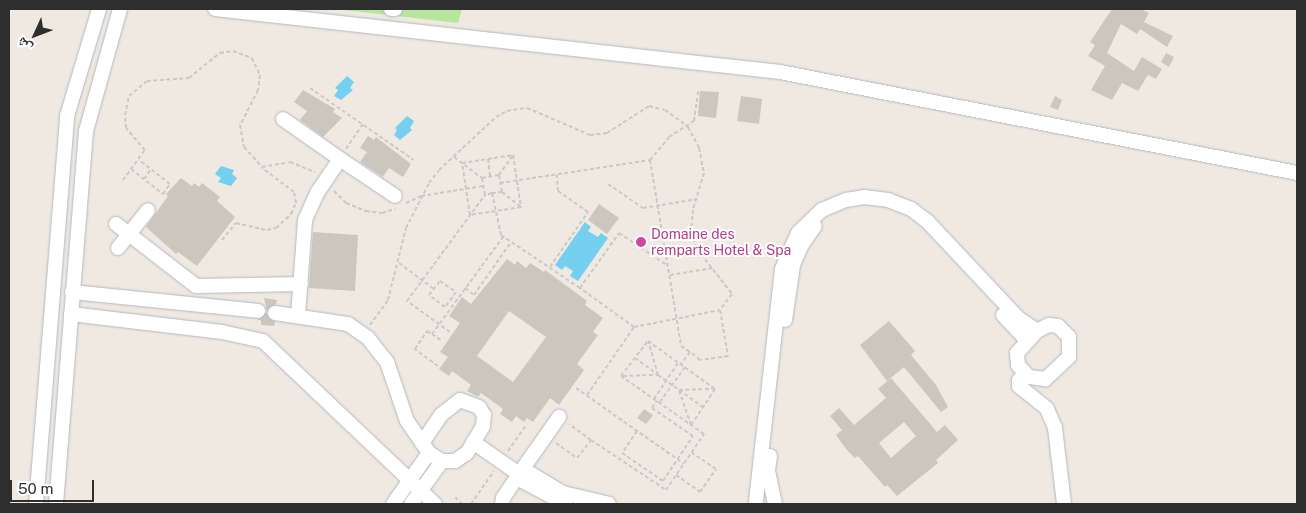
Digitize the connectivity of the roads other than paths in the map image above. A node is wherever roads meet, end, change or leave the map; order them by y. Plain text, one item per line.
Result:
1 (99, 9) edge
2 (120, 9) edge
3 (215, 9) edge
4 (391, 9) edge
5 (395, 9) edge
6 (74, 88) junction
7 (94, 95) junction
8 (67, 116) junction
9 (283, 119) dead end
10 (88, 121) junction
11 (340, 159) junction
12 (1297, 173) edge
13 (395, 196) dead end
14 (148, 210) dead end
15 (116, 224) dead end
16 (128, 234) junction
17 (118, 248) dead end
18 (300, 284) junction
19 (72, 292) junction
20 (782, 308) junction
21 (258, 311) dead end
22 (275, 313) dead end
23 (71, 314) junction
24 (298, 316) junction
25 (1032, 336) junction
26 (1025, 374) junction
27 (559, 417) road end
28 (473, 442) junction
29 (426, 448) junction
30 (442, 462) junction
31 (520, 474) junction
32 (415, 486) junction
33 (752, 502) edge
34 (36, 504) edge
35 (56, 504) edge
36 (393, 504) edge
37 (411, 504) edge
38 (435, 504) edge
39 (502, 504) edge
40 (566, 504) edge
41 (609, 504) edge
42 (774, 504) edge
43 (1064, 504) edge

1 - 6 street
2 - 7 street
3 - 12 street
4 - 5 street
6 - 7 street
6 - 8 street
7 - 10 street
8 - 10 street
8 - 34 street
9 - 11 street
10 - 19 street
11 - 13 street
11 - 18 street
14 - 16 street
15 - 16 street
16 - 17 street
16 - 18 street
18 - 24 street
19 - 21 street
19 - 23 street
20 - 25 street
20 - 33 street
20 - 42 street
22 - 24 street
23 - 32 street
23 - 35 street
24 - 29 street
25 - 26 street
25 - 26 street
26 - 43 street
27 - 31 street
28 - 29 street
28 - 30 street
28 - 31 street
29 - 30 street
29 - 32 street
30 - 32 street
31 - 39 street
31 - 40 street
31 - 41 street
32 - 36 street
32 - 37 street
32 - 38 street
33 - 42 street

